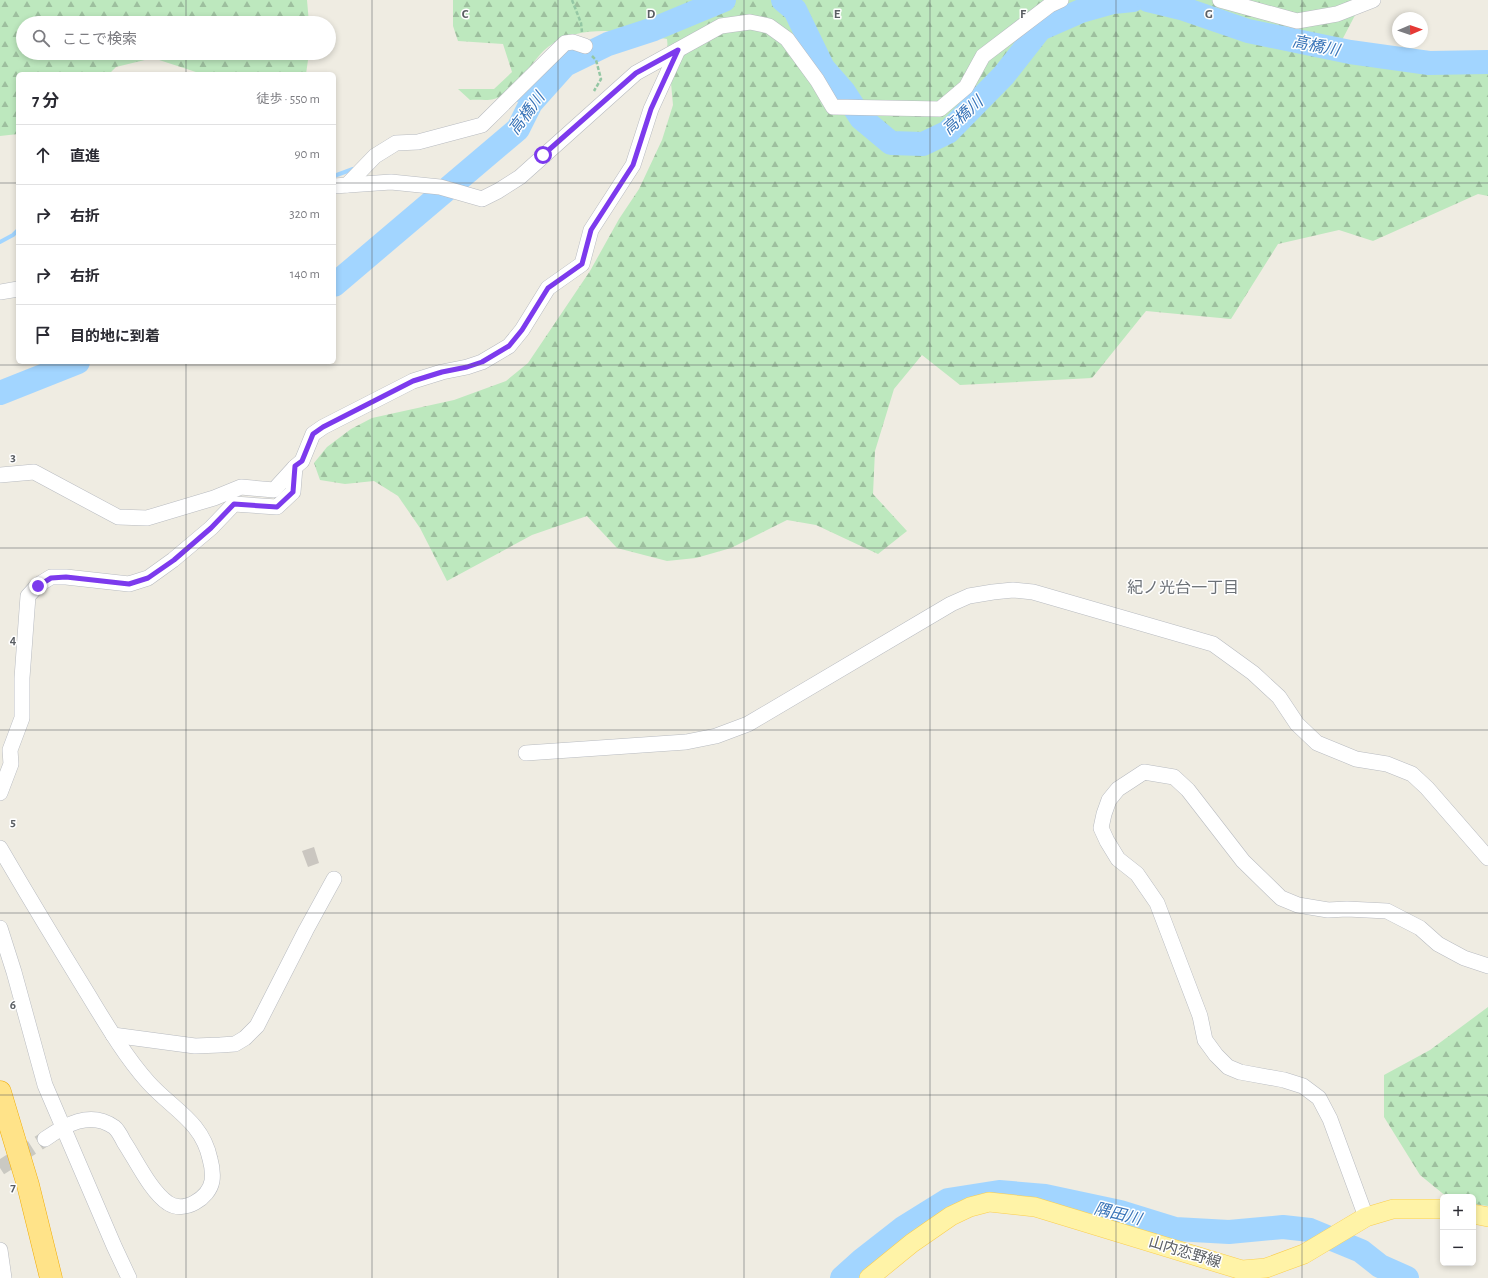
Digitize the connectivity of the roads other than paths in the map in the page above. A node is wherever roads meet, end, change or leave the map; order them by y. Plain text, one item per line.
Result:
1 (1061, 0) edge
2 (1220, 0) edge
3 (1372, 0) edge
4 (584, 46) road end
5 (678, 50) junction
6 (340, 186) edge
7 (16, 290) edge
8 (0, 292) edge
9 (295, 466) junction
10 (0, 475) edge
11 (5, 750) edge
12 (526, 753) dead end
13 (0, 793) edge
14 (0, 848) edge
15 (1488, 858) edge
16 (334, 879) dead end
17 (0, 928) edge
18 (1488, 966) edge
19 (113, 1035) junction
20 (0, 1092) edge
21 (63, 1127) junction
22 (45, 1139) tunnel mouth
23 (1440, 1209) edge
24 (1476, 1215) edge
25 (1366, 1217) junction
26 (1488, 1217) edge
27 (0, 1250) edge
28 (1236, 1274) edge
29 (4, 1278) edge
30 (51, 1278) edge
31 (129, 1278) edge
32 (869, 1278) edge

1 - 5 street
2 - 3 street
4 - 6 street
5 - 6 street
5 - 9 street
7 - 8 street
9 - 10 street
9 - 11 street
11 - 13 street
12 - 15 street
14 - 19 street
16 - 19 street
17 - 21 street
18 - 25 street
19 - 21 street
20 - 30 highway
21 - 22 street
21 - 31 street
23 - 25 main road, 山内恋野線
24 - 26 main road
25 - 28 main road, 山内恋野線
27 - 29 street
28 - 32 main road, 山内恋野線

